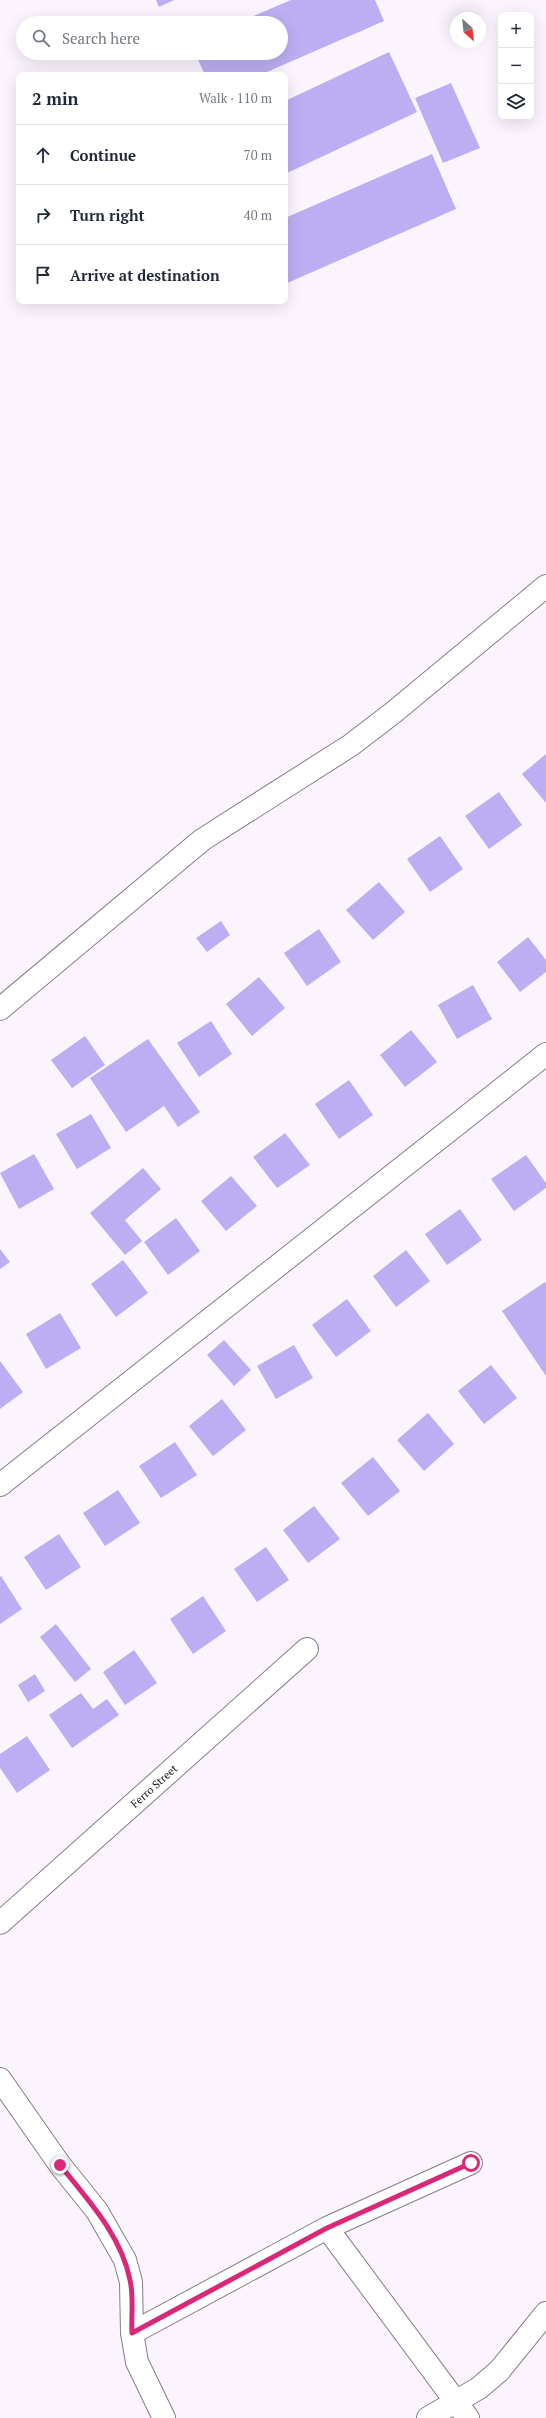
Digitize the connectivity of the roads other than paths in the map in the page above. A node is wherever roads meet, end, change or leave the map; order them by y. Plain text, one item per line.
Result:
1 (546, 586) edge
2 (0, 1009) edge
3 (546, 1054) edge
4 (0, 1485) edge
5 (307, 1649) dead end
6 (0, 1923) edge
7 (0, 2079) edge
8 (471, 2163) dead end
9 (327, 2228) junction
10 (546, 2313) edge
11 (132, 2333) junction
12 (462, 2410) edge
13 (164, 2418) edge
14 (428, 2418) edge

1 - 2 street
3 - 4 street
5 - 6 street, Ferro Street
7 - 11 street
8 - 9 street
9 - 11 street
9 - 12 street
10 - 12 street
11 - 13 street
12 - 14 street

